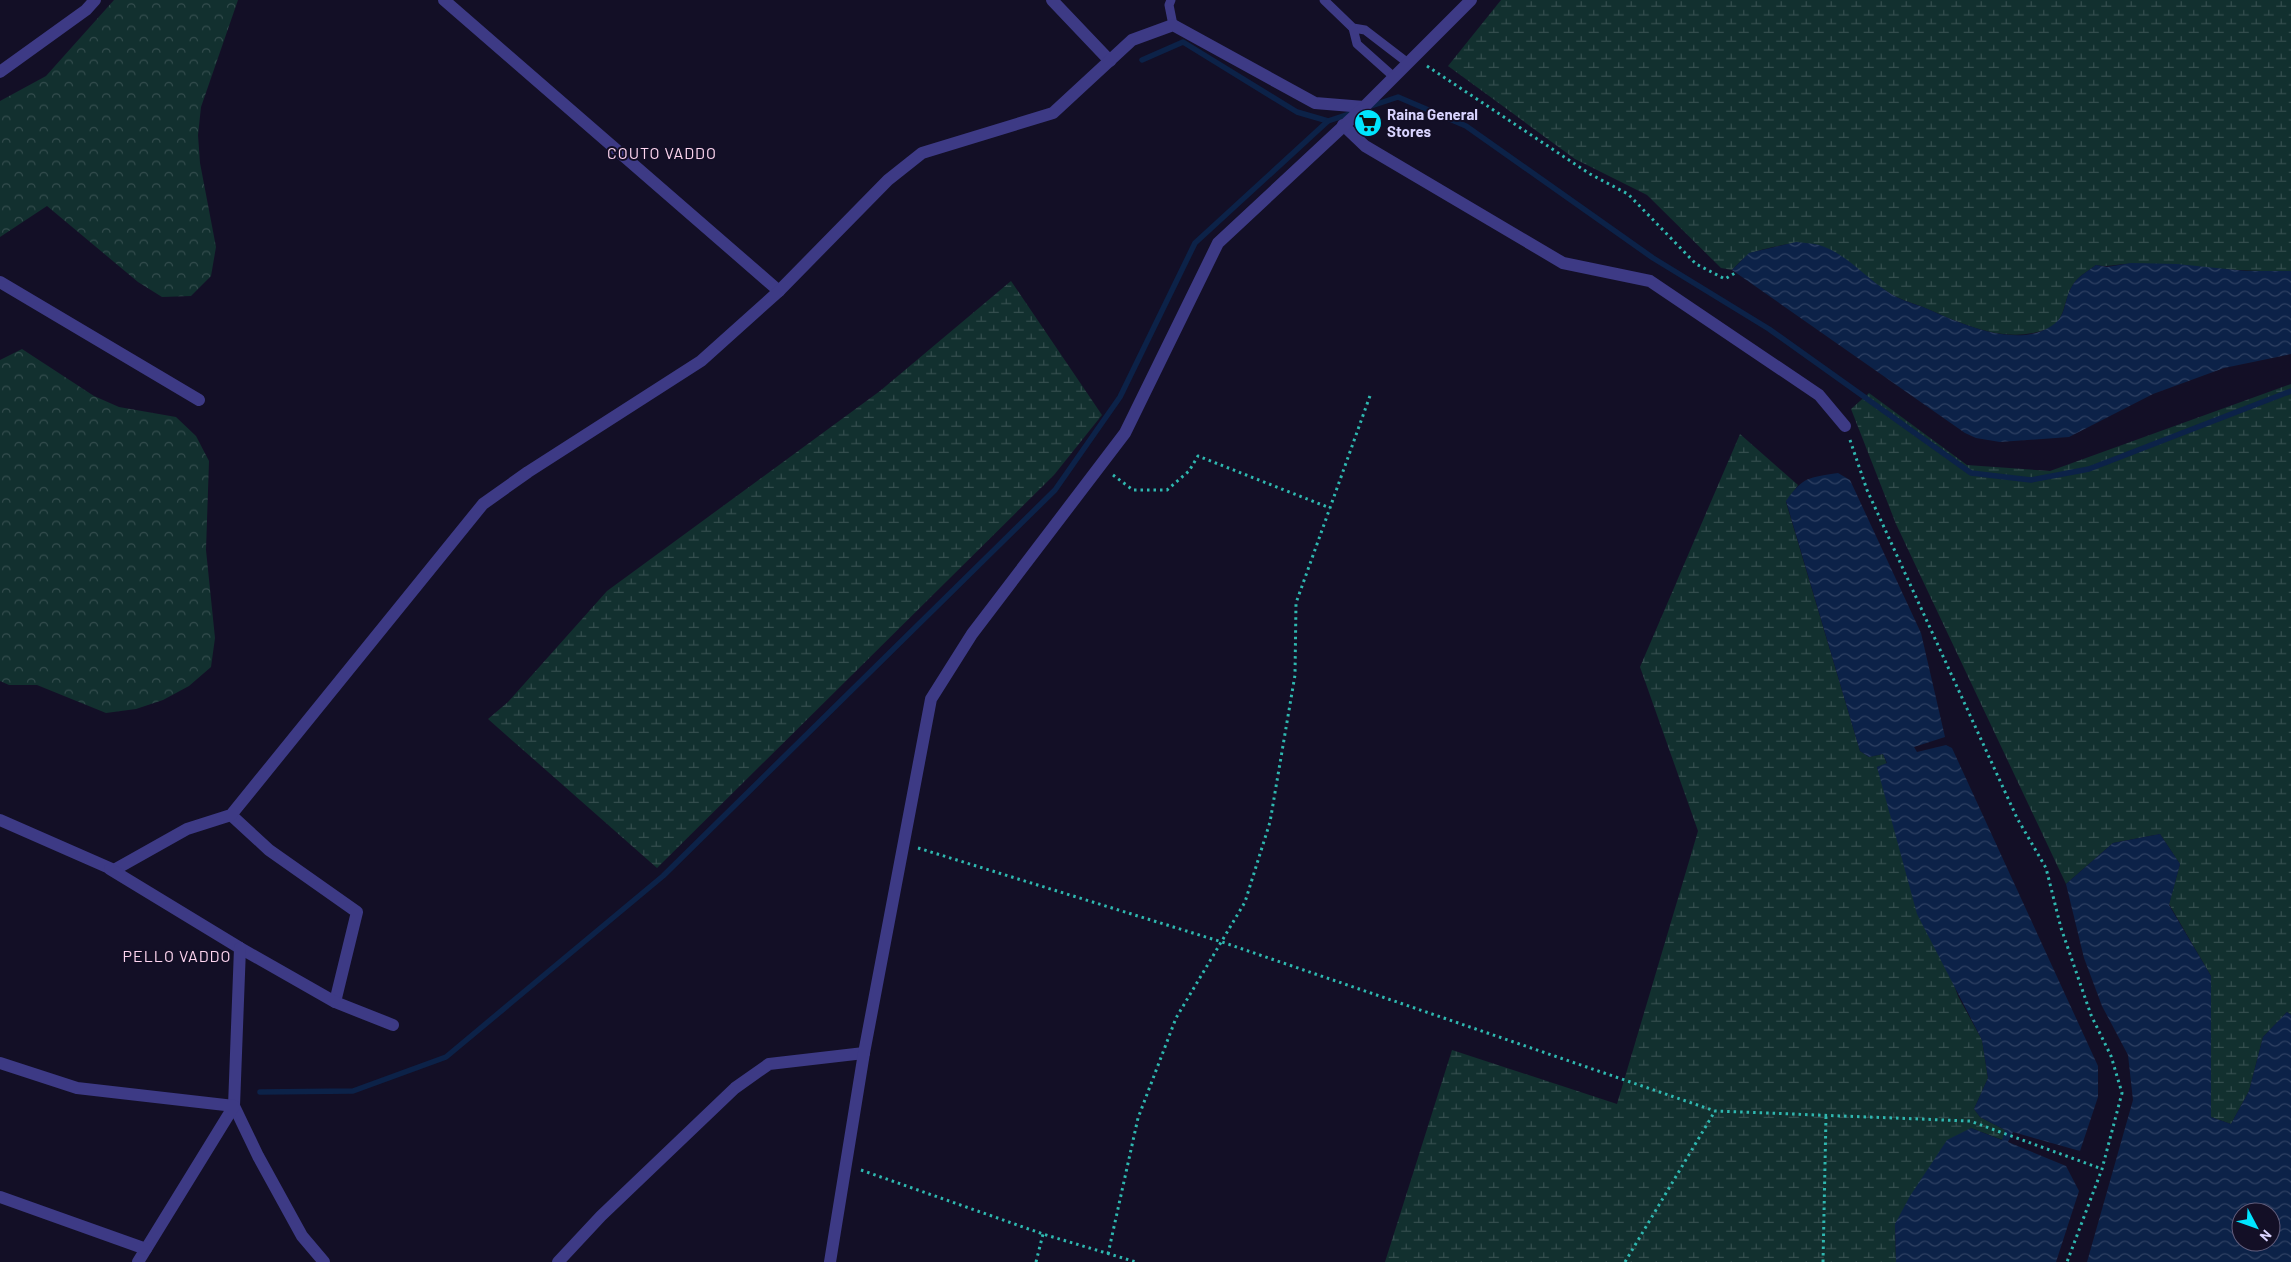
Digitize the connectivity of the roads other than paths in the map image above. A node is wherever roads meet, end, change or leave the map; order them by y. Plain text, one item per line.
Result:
1 (95, 0) edge
2 (444, 0) edge
3 (1052, 0) edge
4 (1171, 0) edge
5 (1324, 0) edge
6 (1471, 0) edge
7 (1173, 25) junction
8 (1353, 28) junction
9 (1411, 60) junction
10 (1110, 61) junction
11 (0, 72) edge
12 (1394, 77) junction
13 (1364, 108) junction
14 (1345, 123) junction
15 (0, 282) edge
16 (779, 291) junction
17 (199, 400) dead end
18 (1845, 426) road end
19 (231, 816) junction
20 (0, 820) edge
21 (110, 868) junction
22 (240, 948) junction
23 (335, 1002) junction
24 (393, 1025) dead end
25 (864, 1053) junction
26 (0, 1063) edge
27 (234, 1106) junction
28 (0, 1197) edge
29 (146, 1248) junction
30 (138, 1262) edge
31 (324, 1262) edge
32 (558, 1262) edge
33 (830, 1262) edge

1 - 11 street
2 - 16 street
3 - 10 street
4 - 7 lane
5 - 8 lane
6 - 9 street
7 - 10 street
7 - 13 street
8 - 9 lane
8 - 12 lane
9 - 12 street
10 - 16 street
12 - 13 street
13 - 14 street
14 - 18 street
14 - 25 street
15 - 17 street
16 - 19 street
19 - 21 street
19 - 23 street
20 - 21 street
21 - 22 street
22 - 23 street
22 - 27 street
23 - 24 street
25 - 32 street
25 - 33 street
26 - 27 street
27 - 29 street
27 - 31 street
28 - 29 street
29 - 30 street

